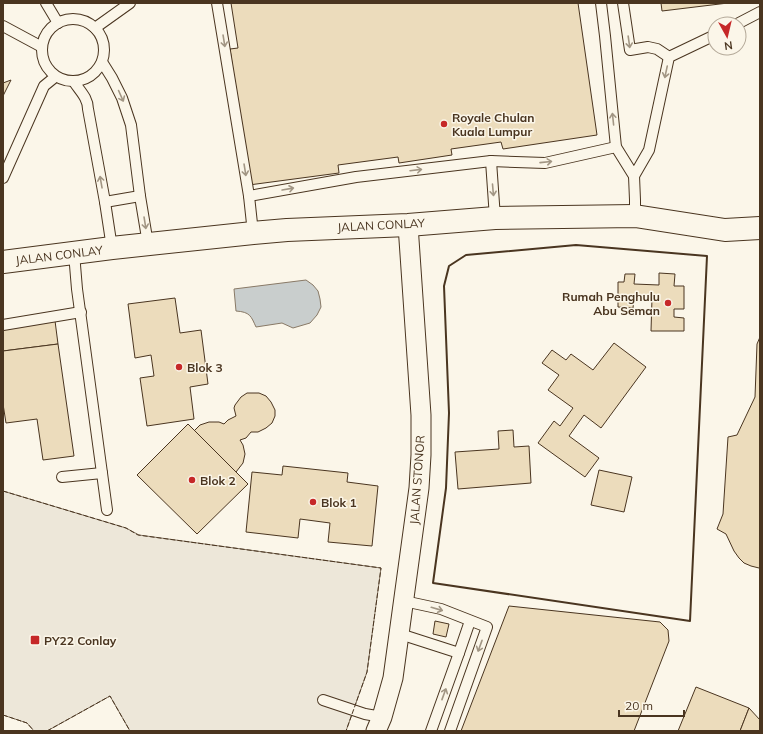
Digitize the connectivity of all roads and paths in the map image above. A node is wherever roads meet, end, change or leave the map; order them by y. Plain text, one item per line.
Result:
1 (46, 3) edge
2 (130, 3) edge
3 (217, 3) edge
4 (600, 3) edge
5 (623, 3) edge
6 (760, 12) edge
7 (747, 18) edge
8 (58, 23) junction
9 (3, 26) edge
10 (94, 28) junction
11 (707, 38) edge
12 (42, 47) junction
13 (669, 57) junction
14 (102, 62) junction
15 (55, 77) junction
16 (74, 82) junction
17 (616, 147) junction
18 (491, 161) junction
19 (634, 176) junction
20 (3, 178) edge
21 (140, 196) junction
22 (249, 196) junction
23 (105, 202) junction
24 (635, 216) junction
25 (495, 218) junction
26 (408, 225) junction
27 (760, 228) edge
28 (254, 233) junction
29 (148, 244) junction
30 (112, 248) junction
31 (74, 254) junction
32 (3, 262) edge
33 (80, 312) junction
34 (3, 325) edge
35 (102, 473) junction
36 (62, 476) dead end
37 (107, 510) dead end
38 (404, 601) junction
39 (470, 620) junction
40 (400, 634) junction
41 (459, 653) junction
42 (323, 700) dead end
43 (379, 724) edge
44 (430, 731) edge
45 (450, 731) edge

1 - 8 lane
2 - 10 lane
3 -> 22 lane
17 -> 4 lane
5 -> 13 lane
6 - 7 lane
8 - 10 lane
8 - 12 lane
9 - 12 lane
10 - 14 lane
11 - 13 lane
12 - 15 lane
13 -> 19 lane
14 - 16 lane
14 -> 21 lane
15 - 16 lane
15 - 20 lane
23 -> 16 lane
18 -> 17 lane
17 - 19 lane
22 -> 18 lane
18 -> 25 lane
19 - 24 lane
21 - 23 lane
21 -> 29 lane
22 - 28 lane
23 - 30 lane
24 - 25 street, JALAN CONLAY
24 - 27 street, JALAN CONLAY
25 - 26 street, JALAN CONLAY
26 - 28 street, JALAN CONLAY
26 - 38 street, JALAN STONOR
28 - 29 street, JALAN CONLAY
29 - 30 street, JALAN CONLAY
30 - 31 street, JALAN CONLAY
31 - 32 street, JALAN CONLAY
31 - 33 lane
33 - 34 lane
33 - 35 lane
35 - 36 lane
35 - 37 lane
38 -> 39 lane
38 - 40 street, JALAN STONOR
39 - 41 lane
39 -> 45 lane
40 - 41 lane
40 - 43 street, JALAN STONOR
44 -> 41 lane
42 - 43 lane

